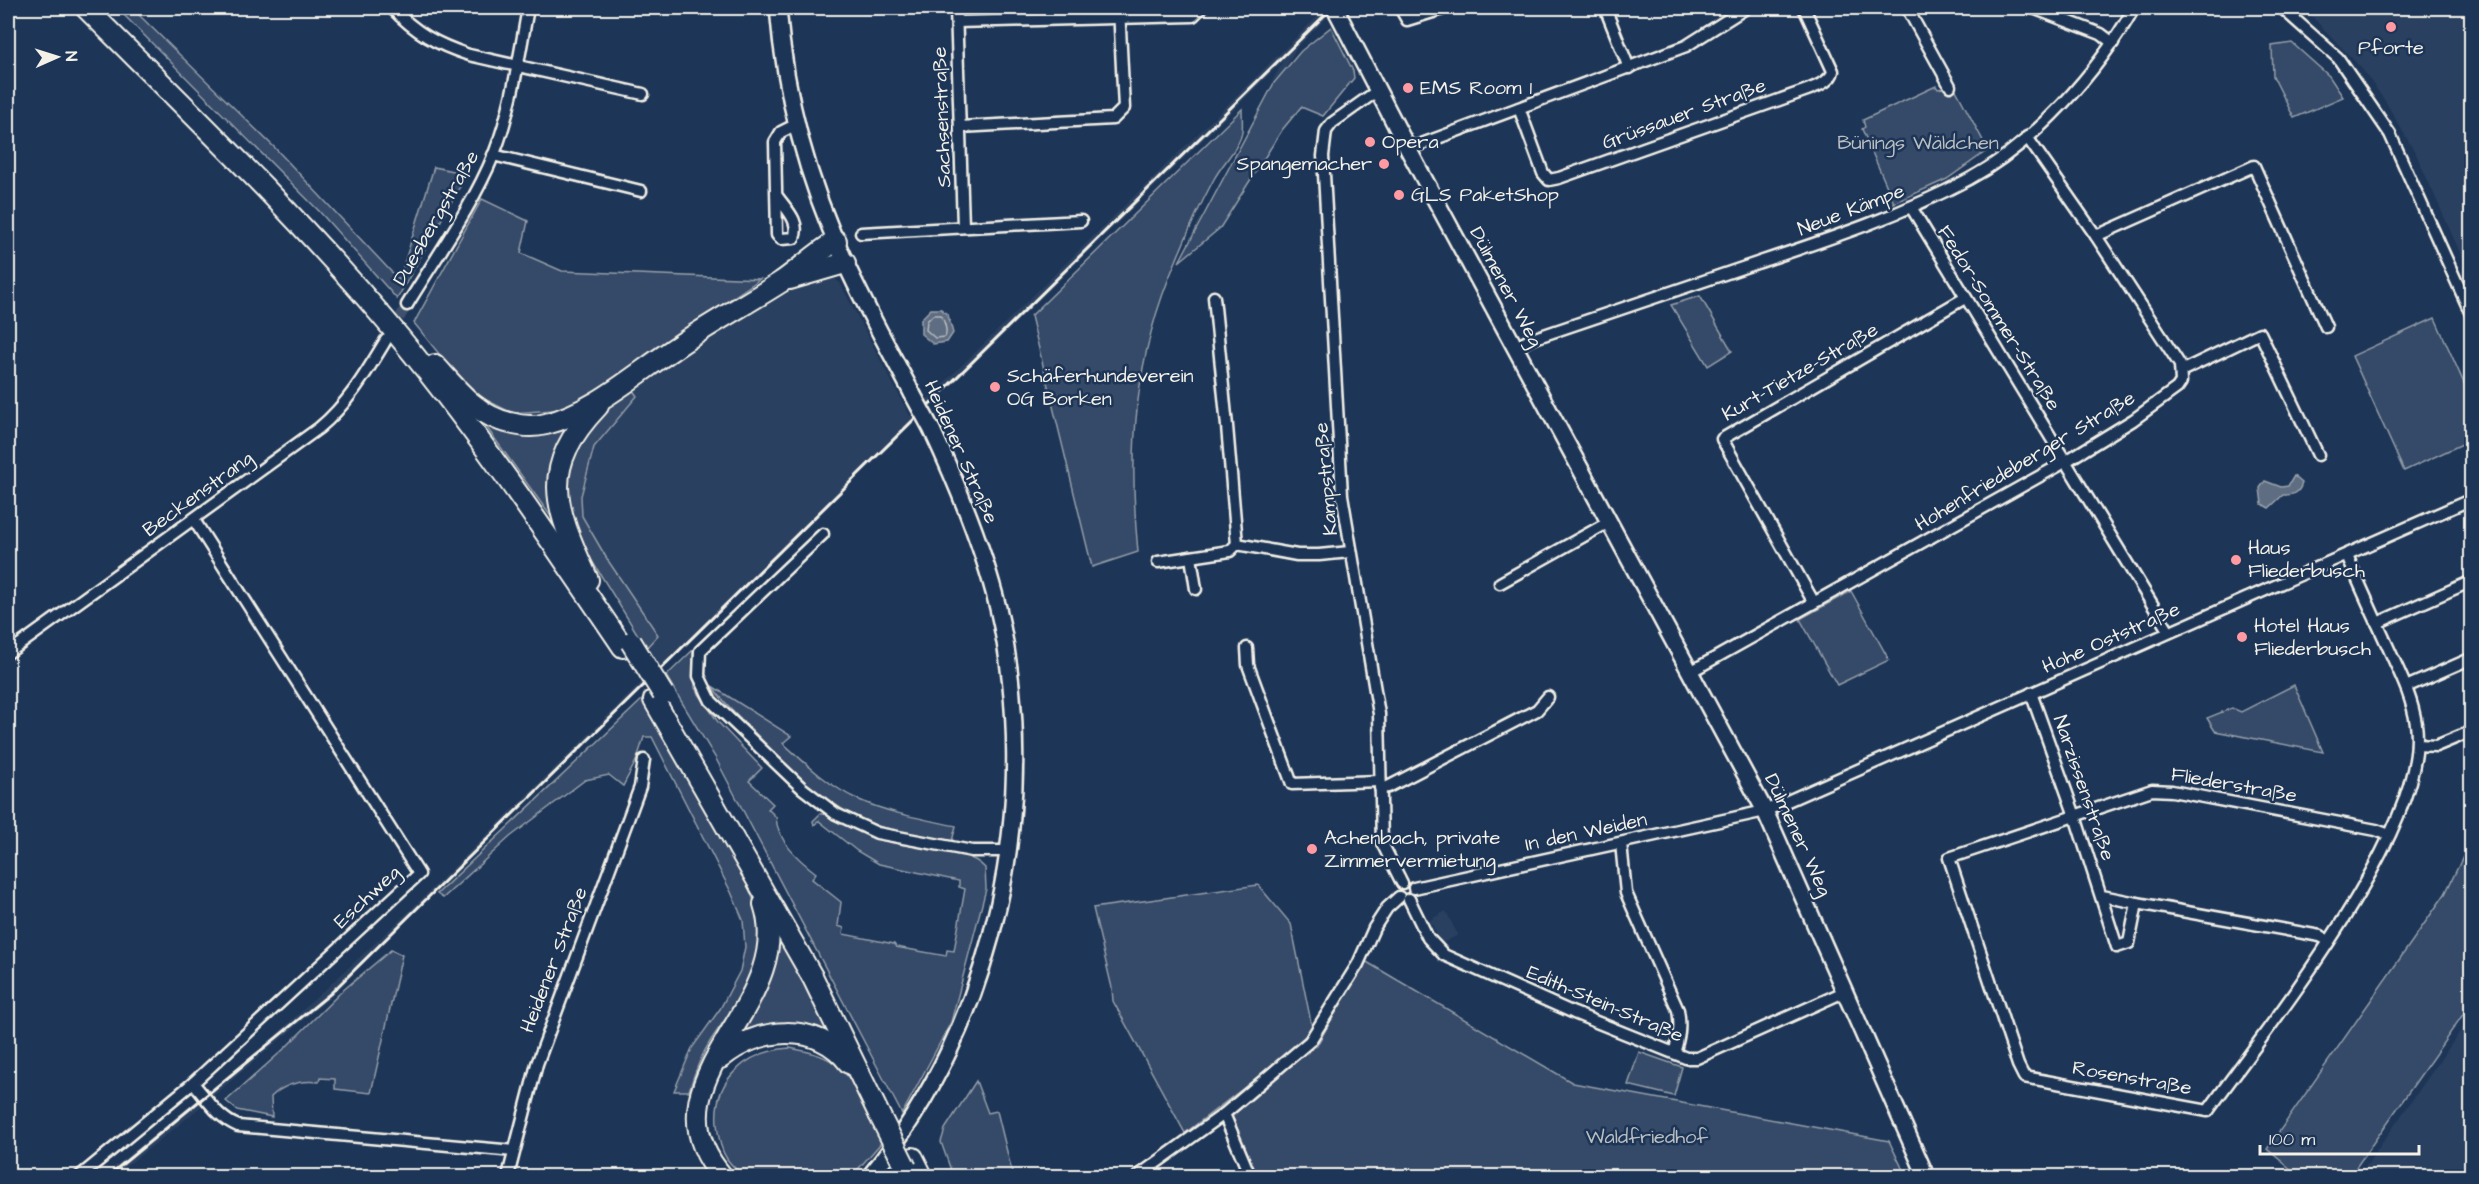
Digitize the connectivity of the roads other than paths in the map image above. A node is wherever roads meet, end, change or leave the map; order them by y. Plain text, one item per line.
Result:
1 (86, 8) edge
2 (99, 8) edge
3 (392, 8) edge
4 (528, 8) edge
5 (778, 8) edge
6 (956, 8) edge
7 (1201, 8) edge
8 (1335, 8) edge
9 (1400, 8) edge
10 (1446, 8) edge
11 (1605, 8) edge
12 (1746, 8) edge
13 (1804, 8) edge
14 (1907, 8) edge
15 (2033, 8) edge
16 (2134, 8) edge
17 (2282, 8) edge
18 (1119, 12) edge
19 (957, 22) junction
20 (2113, 43) junction
21 (517, 66) junction
22 (1629, 68) junction
23 (1950, 86) dead end
24 (1377, 91) junction
25 (643, 94) dead end
26 (1519, 108) junction
27 (797, 124) junction
28 (960, 127) junction
29 (2027, 137) junction
30 (1408, 149) junction
31 (493, 155) junction
32 (641, 191) dead end
33 (777, 196) dead end
34 (1911, 207) junction
35 (1081, 221) dead end
36 (963, 226) junction
37 (861, 233) dead end
38 (2097, 236) junction
39 (836, 241) junction
40 (845, 263) junction
41 (782, 281) junction
42 (1214, 297) dead end
43 (1965, 298) junction
44 (407, 305) tunnel mouth
45 (2472, 316) edge
46 (2326, 327) dead end
47 (386, 340) tunnel mouth
48 (413, 341) junction
49 (1516, 348) junction
50 (2181, 371) junction
51 (608, 395) junction
52 (2318, 454) dead end
53 (2066, 460) junction
54 (2472, 500) edge
55 (194, 520) junction
56 (1609, 522) junction
57 (823, 534) dead end
58 (1237, 544) junction
59 (1350, 552) junction
60 (2347, 555) junction
61 (1191, 557) junction
62 (1158, 562) dead end
63 (588, 580) junction
64 (2472, 581) edge
65 (1500, 583) dead end
66 (1196, 589) dead end
67 (1813, 602) junction
68 (2377, 623) junction
69 (2169, 632) junction
70 (627, 645) junction
71 (1247, 648) dead end
72 (8, 652) edge
73 (2472, 658) edge
74 (1690, 672) junction
75 (2406, 687) junction
76 (2031, 693) junction
77 (659, 697) junction
78 (1548, 697) dead end
79 (2472, 731) edge
80 (2417, 745) junction
81 (644, 760) dead end
82 (1380, 784) junction
83 (1765, 811) junction
84 (2075, 816) junction
85 (2389, 835) junction
86 (1621, 843) junction
87 (1008, 851) junction
88 (748, 863) junction
89 (1402, 883) junction
90 (1414, 888) junction
91 (2102, 896) junction
92 (1404, 898) junction
93 (2137, 903) junction
94 (2329, 941) junction
95 (1846, 991) junction
96 (1674, 1053) junction
97 (708, 1070) junction
98 (193, 1083) junction
99 (883, 1110) junction
100 (1224, 1114) junction
101 (514, 1151) junction
102 (912, 1170) edge
103 (80, 1176) edge
104 (508, 1176) edge
105 (722, 1176) edge
106 (870, 1176) edge
107 (1138, 1176) edge
108 (1250, 1176) edge
109 (1926, 1176) edge

1 - 70 highway
2 - 48 highway
3 - 21 street
4 - 21 street, Duesbergstraße
5 - 27 street, Heidener Straße
6 - 19 street, Sachsenstraße
7 - 18 street
8 - 24 street, Dülmener Weg
9 - 10 street
11 - 22 street
12 - 22 street
13 - 26 street, Grüssauer Straße
14 - 23 street
15 - 20 street
16 - 20 street, Neue Kämpe
17 - 45 street
18 - 19 street
18 - 28 street
19 - 28 street, Sachsenstraße
20 - 29 street, Neue Kämpe
21 - 25 street
21 - 31 street, Duesbergstraße
22 - 26 street
24 - 30 street, Dülmener Weg
24 - 59 street, Kampstraße
26 - 30 street
27 - 33 street
27 - 39 street, Heidener Straße
28 - 36 street, Sachsenstraße
29 - 34 street, Neue Kämpe
29 - 38 street
30 - 49 street, Dülmener Weg
31 - 32 street
31 - 44 street, Duesbergstraße
34 - 43 street, Fedor-Sommer-Straße
34 - 49 street, Neue Kämpe
35 - 36 street
36 - 37 street
38 - 46 street
38 - 50 street
39 - 40 street, Heidener Straße
39 - 41 highway
40 - 41 highway
40 - 87 street, Heidener Straße, bridge
41 - 51 highway
42 - 58 street
43 - 53 street, Fedor-Sommer-Straße
43 - 67 street, Kurt-Tietze-Straße
47 - 55 street, Beckenstrang
48 - 51 highway
48 - 63 highway
49 - 56 street, Dülmener Weg
50 - 52 street
50 - 53 street, Hohenfriedeberger Straße
51 - 63 highway
53 - 67 street, Hohenfriedeberger Straße
53 - 69 street, Fedor-Sommer-Straße
54 - 60 street, Hohe Oststraße
55 - 72 street, Beckenstrang
55 - 98 street, Eschweg
56 - 65 street
56 - 74 street, Dülmener Weg
57 - 87 street
58 - 59 street
58 - 61 street
59 - 82 street, Kampstraße
60 - 68 street, Rosenstraße
60 - 69 street, Hohe Oststraße
61 - 62 street
61 - 66 street
63 - 70 highway
64 - 68 street
67 - 74 street, Hohenfriedeberger Straße
68 - 75 street, Rosenstraße
69 - 76 street, Hohe Oststraße
70 - 77 highway
71 - 82 street
73 - 75 street
74 - 83 street, Dülmener Weg
75 - 80 street, Rosenstraße
76 - 83 street, Hohe Oststraße
76 - 84 street, Narzissenstraße
77 - 88 highway
77 - 99 highway
78 - 82 street
79 - 80 street
80 - 85 street, Rosenstraße
81 - 101 street, Heidener Straße
82 - 89 street, Kampstraße
83 - 86 street, In den Weiden
83 - 95 street, Dülmener Weg
84 - 85 street, Fliederstraße
84 - 91 street, Narzissenstraße
84 - 94 street, Rosenstraße
85 - 94 street, Rosenstraße
86 - 90 street, In den Weiden
86 - 96 street
87 - 106 street, Heidener Straße
88 - 97 highway
88 - 99 highway
89 - 90 street
89 - 92 street
90 - 92 street
91 - 93 street
91 - 93 street, Narzissenstraße
92 - 96 street, Edith-Stein-Straße
92 - 100 street
93 - 94 street
95 - 96 street, Edith-Stein-Straße
95 - 109 street, Dülmener Weg
97 - 99 highway
97 - 105 highway
98 - 101 street
98 - 103 street, Eschweg
99 - 102 highway, bridge
100 - 107 street
100 - 108 street
101 - 104 street, Heidener Straße

